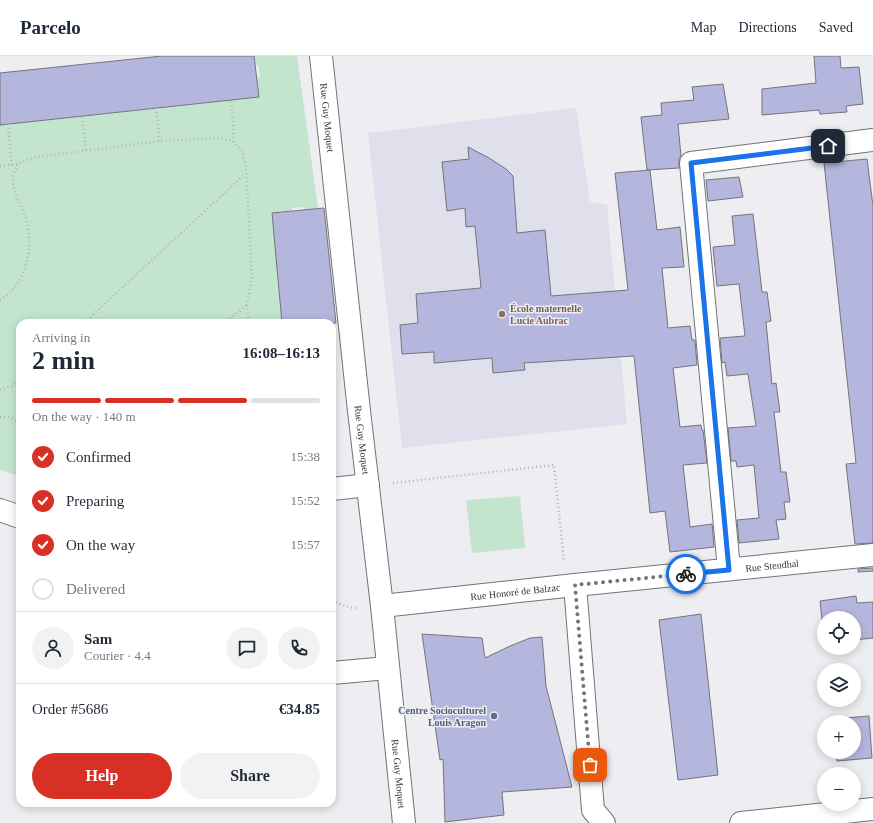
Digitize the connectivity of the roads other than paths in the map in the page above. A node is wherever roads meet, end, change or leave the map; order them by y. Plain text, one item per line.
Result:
1 (321, 56) edge
2 (873, 140) edge
3 (368, 486) junction
4 (336, 490) edge
5 (0, 510) edge
6 (16, 515) edge
7 (873, 555) edge
8 (729, 570) junction
9 (575, 585) junction
10 (382, 606) junction
11 (387, 668) junction
12 (336, 673) edge
13 (873, 809) edge
14 (404, 823) edge
15 (604, 823) edge
16 (741, 823) edge

1 - 3 street, Rue Guy Moquet
2 - 8 street
3 - 4 street
3 - 10 street, Rue Guy Moquet
5 - 6 street
7 - 8 street, Rue Stendhal
8 - 9 street, Rue Stendhal
9 - 10 street, Rue Honoré de Balzac
9 - 15 street, Rue Honoré de Balzac
10 - 11 street, Rue Guy Moquet
11 - 12 street
11 - 14 street, Rue Guy Moquet
13 - 16 street

